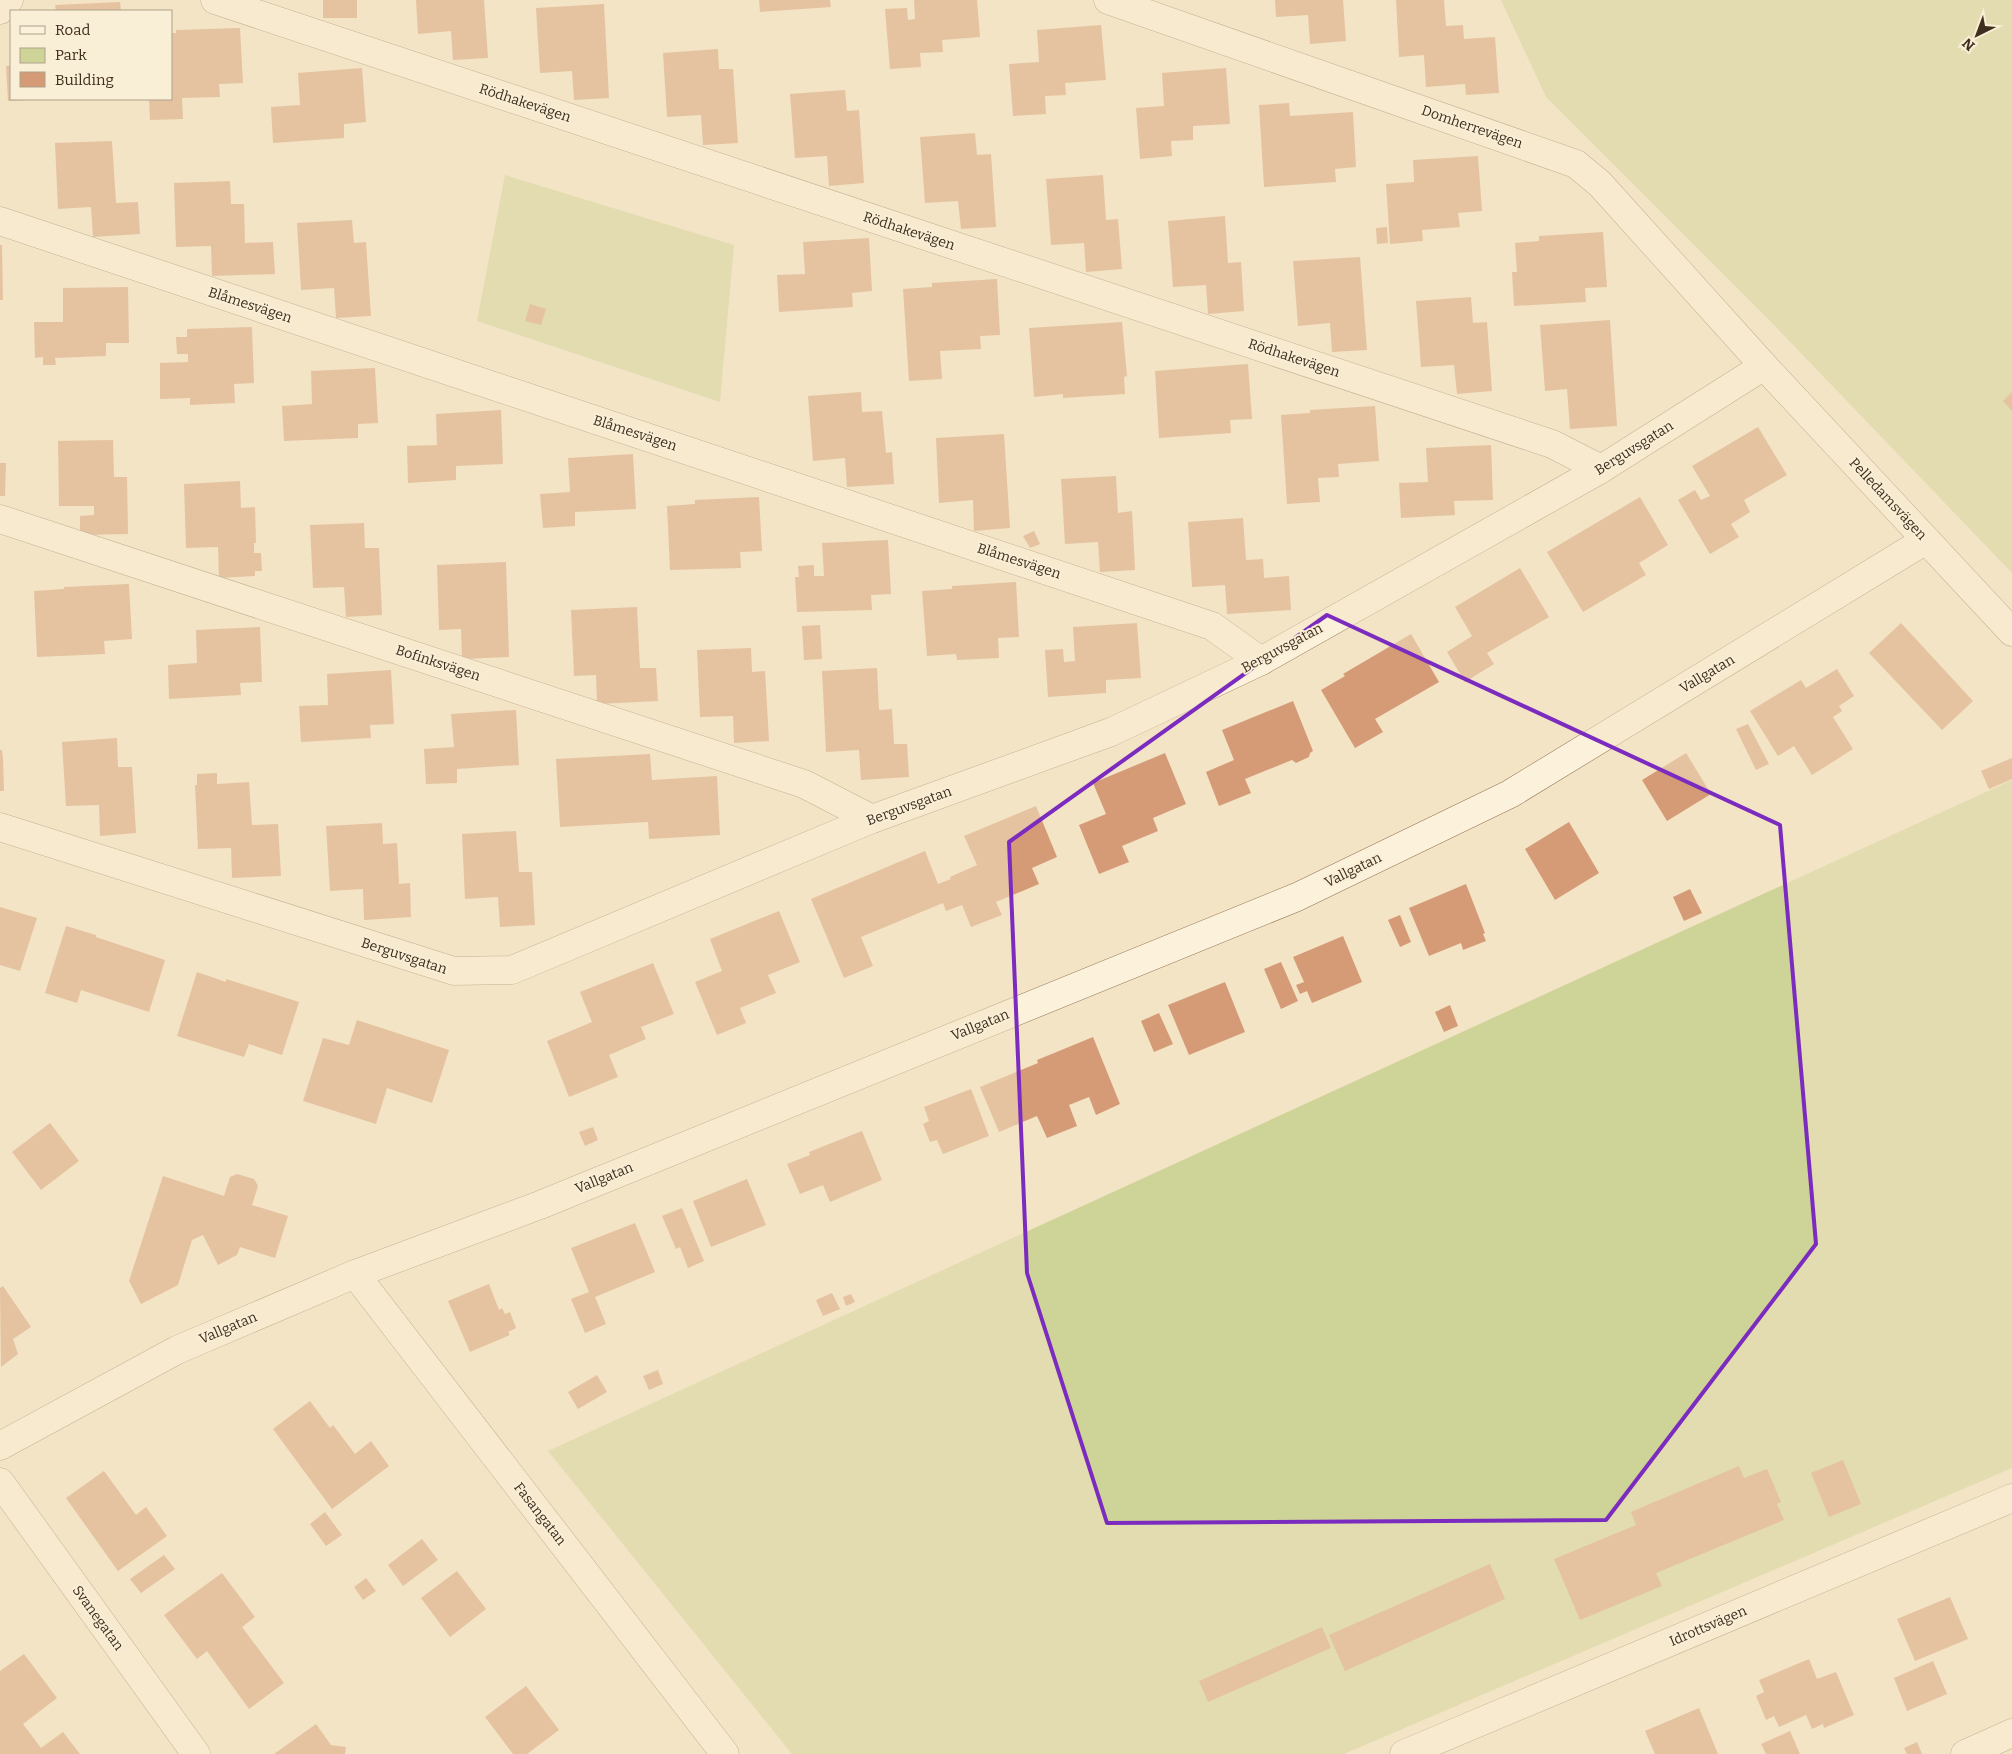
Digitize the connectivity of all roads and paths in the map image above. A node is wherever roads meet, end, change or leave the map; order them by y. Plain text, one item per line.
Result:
1 (9, 0) edge
2 (215, 0) edge
3 (1108, 0) edge
4 (0, 10) edge
5 (0, 221) edge
6 (1764, 366) junction
7 (1600, 469) junction
8 (0, 519) edge
9 (1926, 540) junction
10 (2012, 632) edge
11 (1260, 662) junction
12 (872, 819) junction
13 (0, 827) edge
14 (355, 1274) junction
15 (0, 1446) edge
16 (0, 1482) edge
17 (2012, 1498) edge
18 (2012, 1733) edge
19 (196, 1754) edge
20 (725, 1754) edge
21 (1404, 1754) edge
22 (1964, 1754) edge

1 - 4 street
2 - 7 street, Rödhakevägen
3 - 6 street, Domherrevägen
5 - 11 street, Blåmesvägen
6 - 7 street, Berguvsgatan
6 - 9 street, Pelledamsvägen
7 - 11 street, Berguvsgatan
8 - 12 street, Bofinksvägen
9 - 10 street, Pelledamsvägen
9 - 14 street, Vallgatan
11 - 12 street, Berguvsgatan
12 - 13 street, Berguvsgatan
14 - 15 street, Vallgatan
14 - 20 street, Fasangatan
16 - 19 street, Svanegatan
17 - 21 street, Idrottsvägen
18 - 22 street

